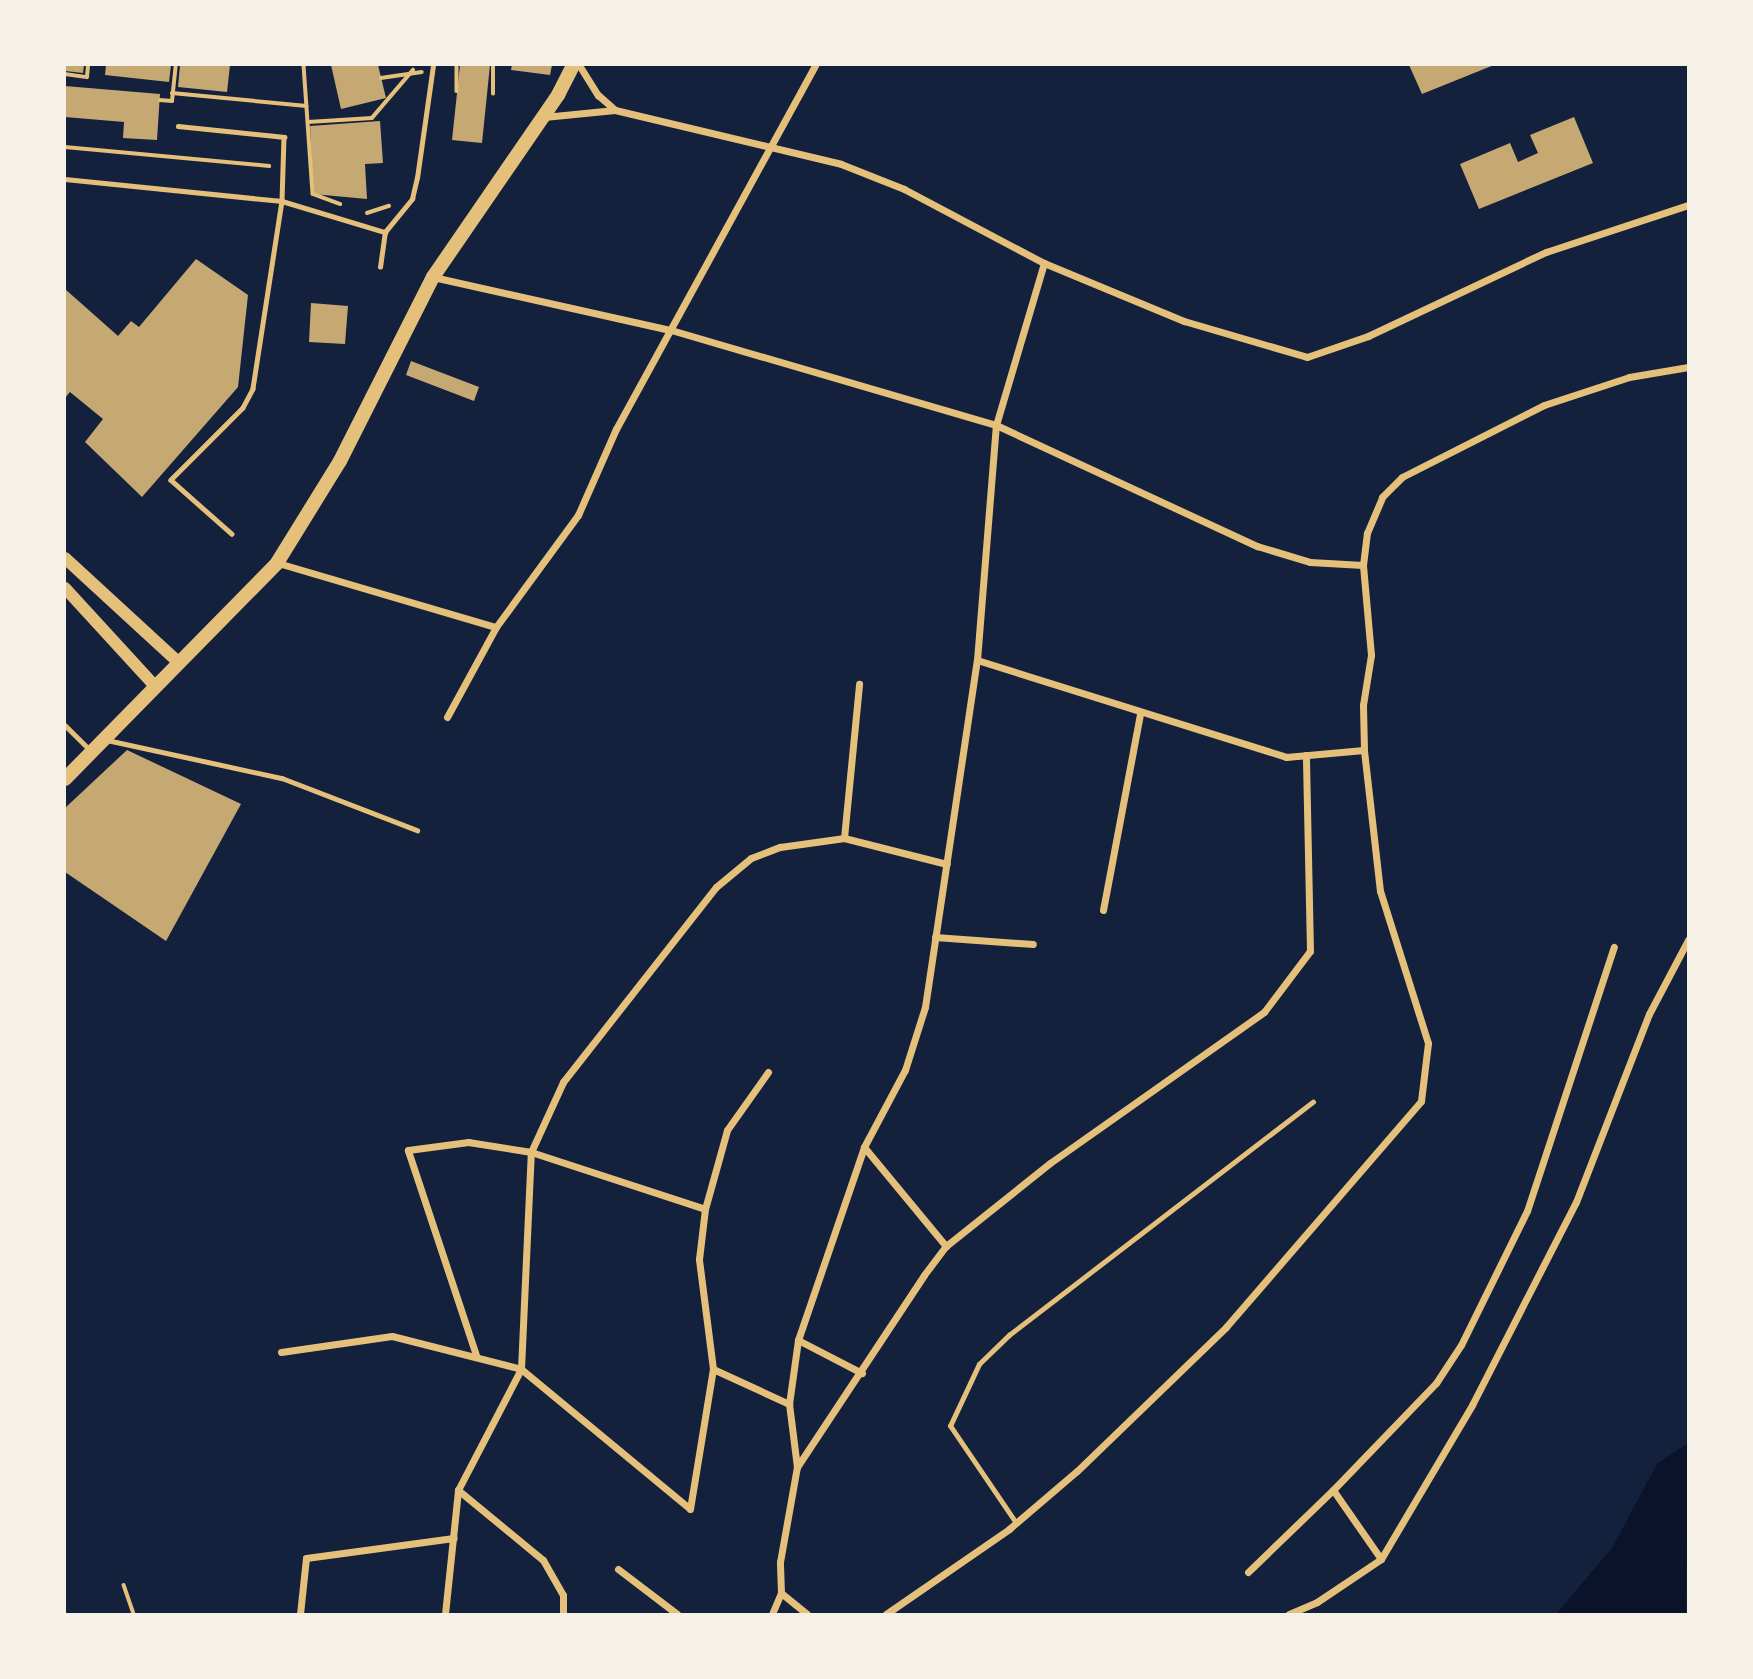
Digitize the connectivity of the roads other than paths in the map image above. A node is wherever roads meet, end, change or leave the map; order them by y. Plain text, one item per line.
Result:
1 (433, 65) edge
2 (573, 65) edge
3 (579, 65) edge
4 (815, 65) edge
5 (615, 110) junction
6 (543, 117) junction
7 (178, 126) dead end
8 (770, 146) junction
9 (65, 179) edge
10 (282, 201) junction
11 (1688, 205) edge
12 (385, 232) junction
13 (1044, 262) junction
14 (380, 267) dead end
15 (433, 277) junction
16 (671, 330) junction
17 (1688, 367) edge
18 (996, 425) junction
19 (232, 534) dead end
20 (65, 558) edge
21 (277, 563) junction
22 (1363, 565) junction
23 (65, 589) edge
24 (496, 627) junction
25 (977, 660) junction
26 (178, 662) junction
27 (859, 684) dead end
28 (154, 685) junction
29 (1140, 713) junction
30 (447, 718) dead end
31 (65, 725) edge
32 (103, 739) junction
33 (1364, 750) junction
34 (91, 751) junction
35 (1306, 755) junction
36 (65, 779) edge
37 (417, 830) dead end
38 (844, 838) junction
39 (947, 864) junction
40 (1103, 910) dead end
41 (935, 937) junction
42 (1688, 940) edge
43 (1033, 944) dead end
44 (1614, 947) dead end
45 (768, 1072) dead end
46 (1312, 1102) dead end
47 (864, 1147) junction
48 (531, 1152) junction
49 (705, 1209) junction
50 (946, 1247) junction
51 (798, 1340) junction
52 (281, 1352) dead end
53 (476, 1355) junction
54 (521, 1369) junction
55 (713, 1369) junction
56 (862, 1373) junction
57 (789, 1404) junction
58 (797, 1467) junction
59 (458, 1490) junction
60 (1333, 1490) junction
61 (1016, 1523) junction
62 (454, 1538) junction
63 (1381, 1559) junction
64 (618, 1569) dead end
65 (1248, 1572) dead end
66 (781, 1594) junction
67 (300, 1614) edge
68 (445, 1614) edge
69 (563, 1614) edge
70 (677, 1614) edge
71 (772, 1614) edge
72 (807, 1614) edge
73 (886, 1614) edge
74 (1289, 1614) edge

1 - 12 lane
2 - 6 main road
3 - 5 street
4 - 8 street
5 - 6 street
5 - 8 street
6 - 15 main road
7 - 10 lane
8 - 13 street
8 - 16 street
9 - 10 lane
10 - 12 lane
10 - 19 lane
11 - 13 street
12 - 14 lane
13 - 18 street
15 - 16 street
15 - 21 main road
16 - 18 street
16 - 24 street
17 - 22 street
18 - 22 street
18 - 25 street
20 - 26 street
21 - 24 street
21 - 26 main road
22 - 33 street
23 - 28 street
24 - 30 street
25 - 29 street
25 - 39 street
26 - 28 main road
27 - 38 street
28 - 32 main road
29 - 35 street
29 - 40 street
31 - 34 lane
32 - 34 main road
32 - 37 lane
33 - 35 street
33 - 61 street
34 - 36 main road
35 - 50 street
38 - 39 street
38 - 48 street
39 - 41 street
41 - 43 street
41 - 47 street
42 - 63 street
44 - 60 street
45 - 49 street
46 - 61 lane
47 - 50 street
47 - 51 street
48 - 49 street
48 - 53 street
48 - 54 street
49 - 55 street
50 - 56 street
51 - 56 street
51 - 57 street
52 - 53 street
53 - 54 street
54 - 55 street
54 - 59 street
55 - 57 street
56 - 58 street
57 - 58 street
58 - 66 street
59 - 62 street
59 - 69 street
60 - 63 street
60 - 65 street
61 - 73 street
62 - 67 street
62 - 68 street
63 - 74 street
64 - 70 street
66 - 71 street
66 - 72 street

